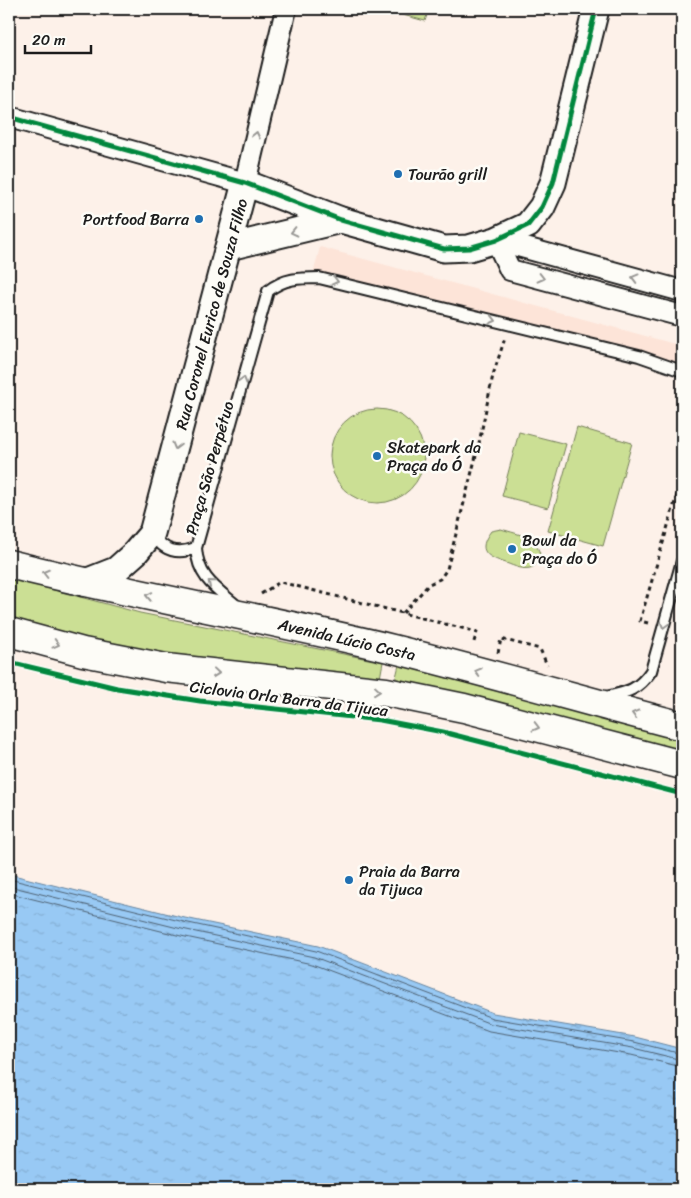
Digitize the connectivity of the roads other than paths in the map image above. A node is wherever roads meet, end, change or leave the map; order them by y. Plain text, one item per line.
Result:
1 (286, 9) edge
2 (596, 9) edge
3 (9, 116) edge
4 (245, 183) junction
5 (341, 220) junction
6 (496, 240) junction
7 (229, 247) junction
8 (682, 291) edge
9 (682, 316) edge
10 (682, 371) edge
11 (152, 533) junction
12 (196, 548) junction
13 (682, 561) edge
14 (9, 564) edge
15 (83, 582) junction
16 (250, 603) junction
17 (9, 632) edge
18 (588, 701) junction
19 (682, 726) edge
20 (682, 764) edge

4 -> 1 street, Rua Coronel Eurico de Souza Filho
2 - 6 street
3 - 4 street
4 - 5 street
4 - 7 street, Rua Coronel Eurico de Souza Filho
5 - 6 street
5 -> 7 street
8 -> 6 street
6 -> 9 street
7 -> 11 street, Rua Coronel Eurico de Souza Filho
12 -> 10 lane, Praça São Perpétuo
11 - 12 lane
11 - 15 street, Rua Coronel Eurico de Souza Filho
16 -> 12 lane, Praça São Perpétuo
13 -> 18 lane
15 -> 14 main road, Avenida Lúcio Costa
16 -> 15 main road, Avenida Lúcio Costa
18 -> 16 main road, Avenida Lúcio Costa
17 -> 20 main road
19 -> 18 main road, Avenida Lúcio Costa

